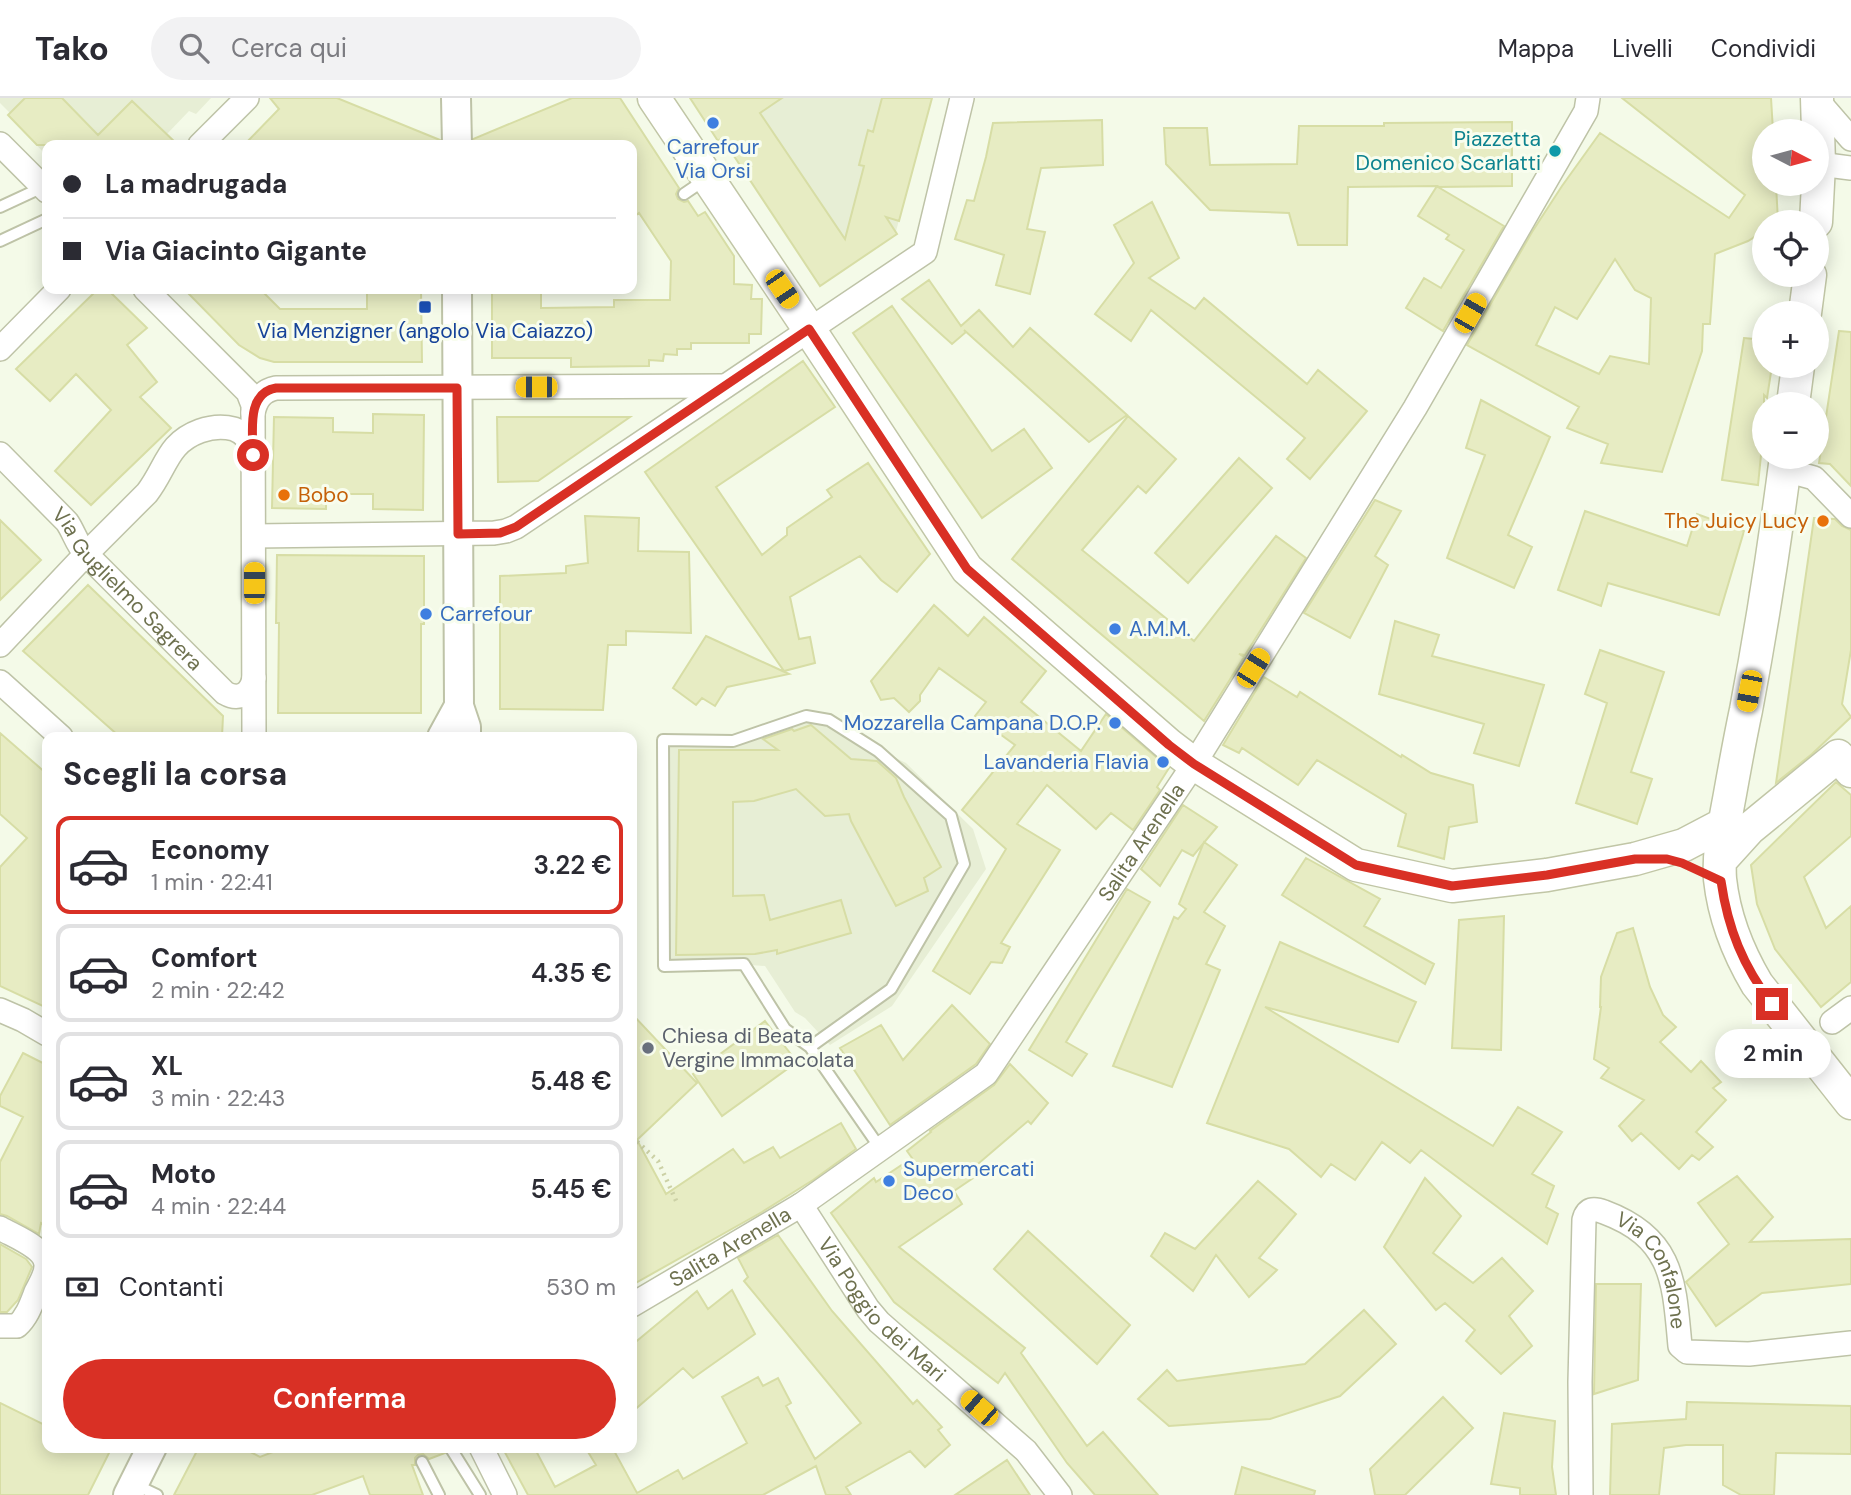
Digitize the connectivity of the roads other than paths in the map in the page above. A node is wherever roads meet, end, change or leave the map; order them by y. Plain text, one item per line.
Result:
1 (247, 98) edge
2 (456, 98) edge
3 (654, 98) edge
4 (962, 98) edge
5 (1588, 98) edge
6 (1817, 99) edge
7 (1818, 119) edge
8 (1851, 139) edge
9 (205, 140) edge
10 (457, 140) edge
11 (0, 144) edge
12 (1829, 165) edge
13 (1851, 168) edge
14 (42, 186) edge
15 (42, 190) edge
16 (0, 206) edge
17 (42, 221) edge
18 (0, 241) edge
19 (54, 294) edge
20 (150, 294) edge
21 (457, 294) edge
22 (809, 329) junction
23 (0, 349) edge
24 (724, 386) junction
25 (457, 388) junction
26 (253, 413) junction
27 (0, 454) edge
28 (253, 455) junction
29 (1784, 469) edge
30 (1797, 469) edge
31 (1851, 516) edge
32 (458, 534) junction
33 (254, 536) junction
34 (86, 554) junction
35 (0, 645) edge
36 (254, 678) junction
37 (0, 682) edge
38 (458, 706) junction
39 (55, 732) edge
40 (254, 732) edge
41 (445, 732) edge
42 (466, 732) edge
43 (1847, 756) edge
44 (1194, 764) junction
45 (1732, 783) junction
46 (1783, 800) junction
47 (1724, 824) junction
48 (1635, 859) junction
49 (1720, 871) junction
50 (1851, 1008) edge
51 (0, 1010) edge
52 (1832, 1023) dead end
53 (42, 1031) edge
54 (810, 1047) junction
55 (1851, 1103) edge
56 (880, 1148) junction
57 (801, 1205) junction
58 (0, 1228) edge
59 (42, 1253) edge
60 (42, 1279) edge
61 (637, 1302) edge
62 (0, 1326) edge
63 (1851, 1343) edge
64 (150, 1453) edge
65 (454, 1453) edge
66 (484, 1453) edge
67 (422, 1462) dead end
68 (140, 1491) edge
69 (439, 1495) edge
70 (480, 1495) edge
71 (505, 1495) edge
72 (1060, 1495) edge
73 (1581, 1495) edge

1 - 9 street
2 - 10 street
3 - 22 main road
4 - 22 street
5 - 44 street, Salita Arenella
6 - 7 main road
6 - 8 street
11 - 14 street
12 - 13 street
15 - 16 lane
17 - 18 lane
19 - 23 street
20 - 26 street
21 - 25 street
22 - 24 street
22 - 44 main road
24 - 25 street
24 - 32 street
25 - 26 street
25 - 32 street
26 - 28 street
27 - 34 street, Via Guglielmo Sagrera
28 - 33 street
28 - 34 street
29 - 45 main road
30 - 31 street
32 - 33 street
32 - 38 street
33 - 36 street
34 - 35 street
34 - 36 street, Via Guglielmo Sagrera
36 - 40 street
37 - 39 street
38 - 41 street
38 - 42 street
43 - 46 main road
44 - 48 main road
44 - 56 street, Salita Arenella
45 - 46 main road
45 - 47 main road
46 - 49 main road
47 - 48 main road
47 - 49 main road
48 - 49 main road
49 - 55 main road
50 - 52 street
51 - 53 street
54 - 54 lane
54 - 56 lane
56 - 57 street, Salita Arenella
57 - 61 street, Salita Arenella
57 - 72 street, Via Poggio dei Mari
58 - 59 street
60 - 62 street
63 - 73 street, Via Confalone
64 - 68 street
65 - 70 lane
66 - 71 street
67 - 69 lane

